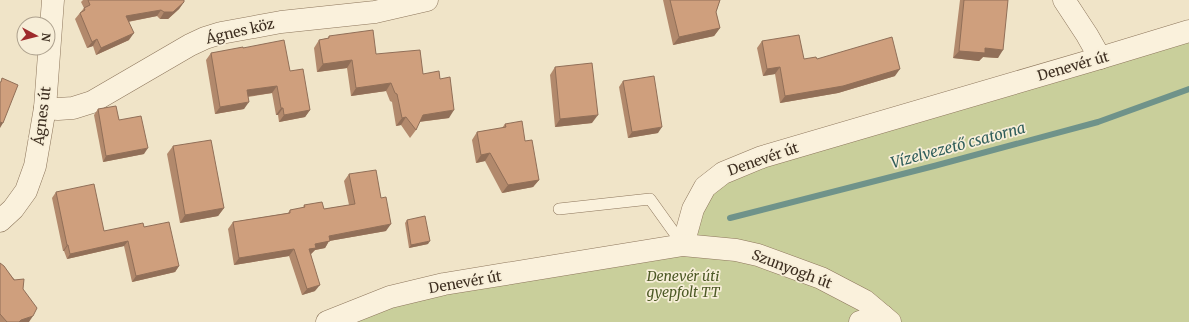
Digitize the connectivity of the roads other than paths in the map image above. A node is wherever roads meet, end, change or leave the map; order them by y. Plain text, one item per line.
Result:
1 (53, 0) edge
2 (427, 0) edge
3 (1064, 0) edge
4 (1189, 32) edge
5 (1100, 58) junction
6 (45, 108) junction
7 (558, 209) dead end
8 (0, 221) edge
9 (683, 245) junction
10 (886, 319) edge
11 (326, 322) edge
12 (860, 322) edge

1 - 6 street, Ágnes út
2 - 6 street, Ágnes köz
3 - 5 street
4 - 5 street, Denevér út
5 - 9 street, Denevér út
6 - 8 street, Ágnes út
7 - 9 lane
9 - 10 street, Szunyogh út
9 - 11 street, Denevér út
10 - 12 street

